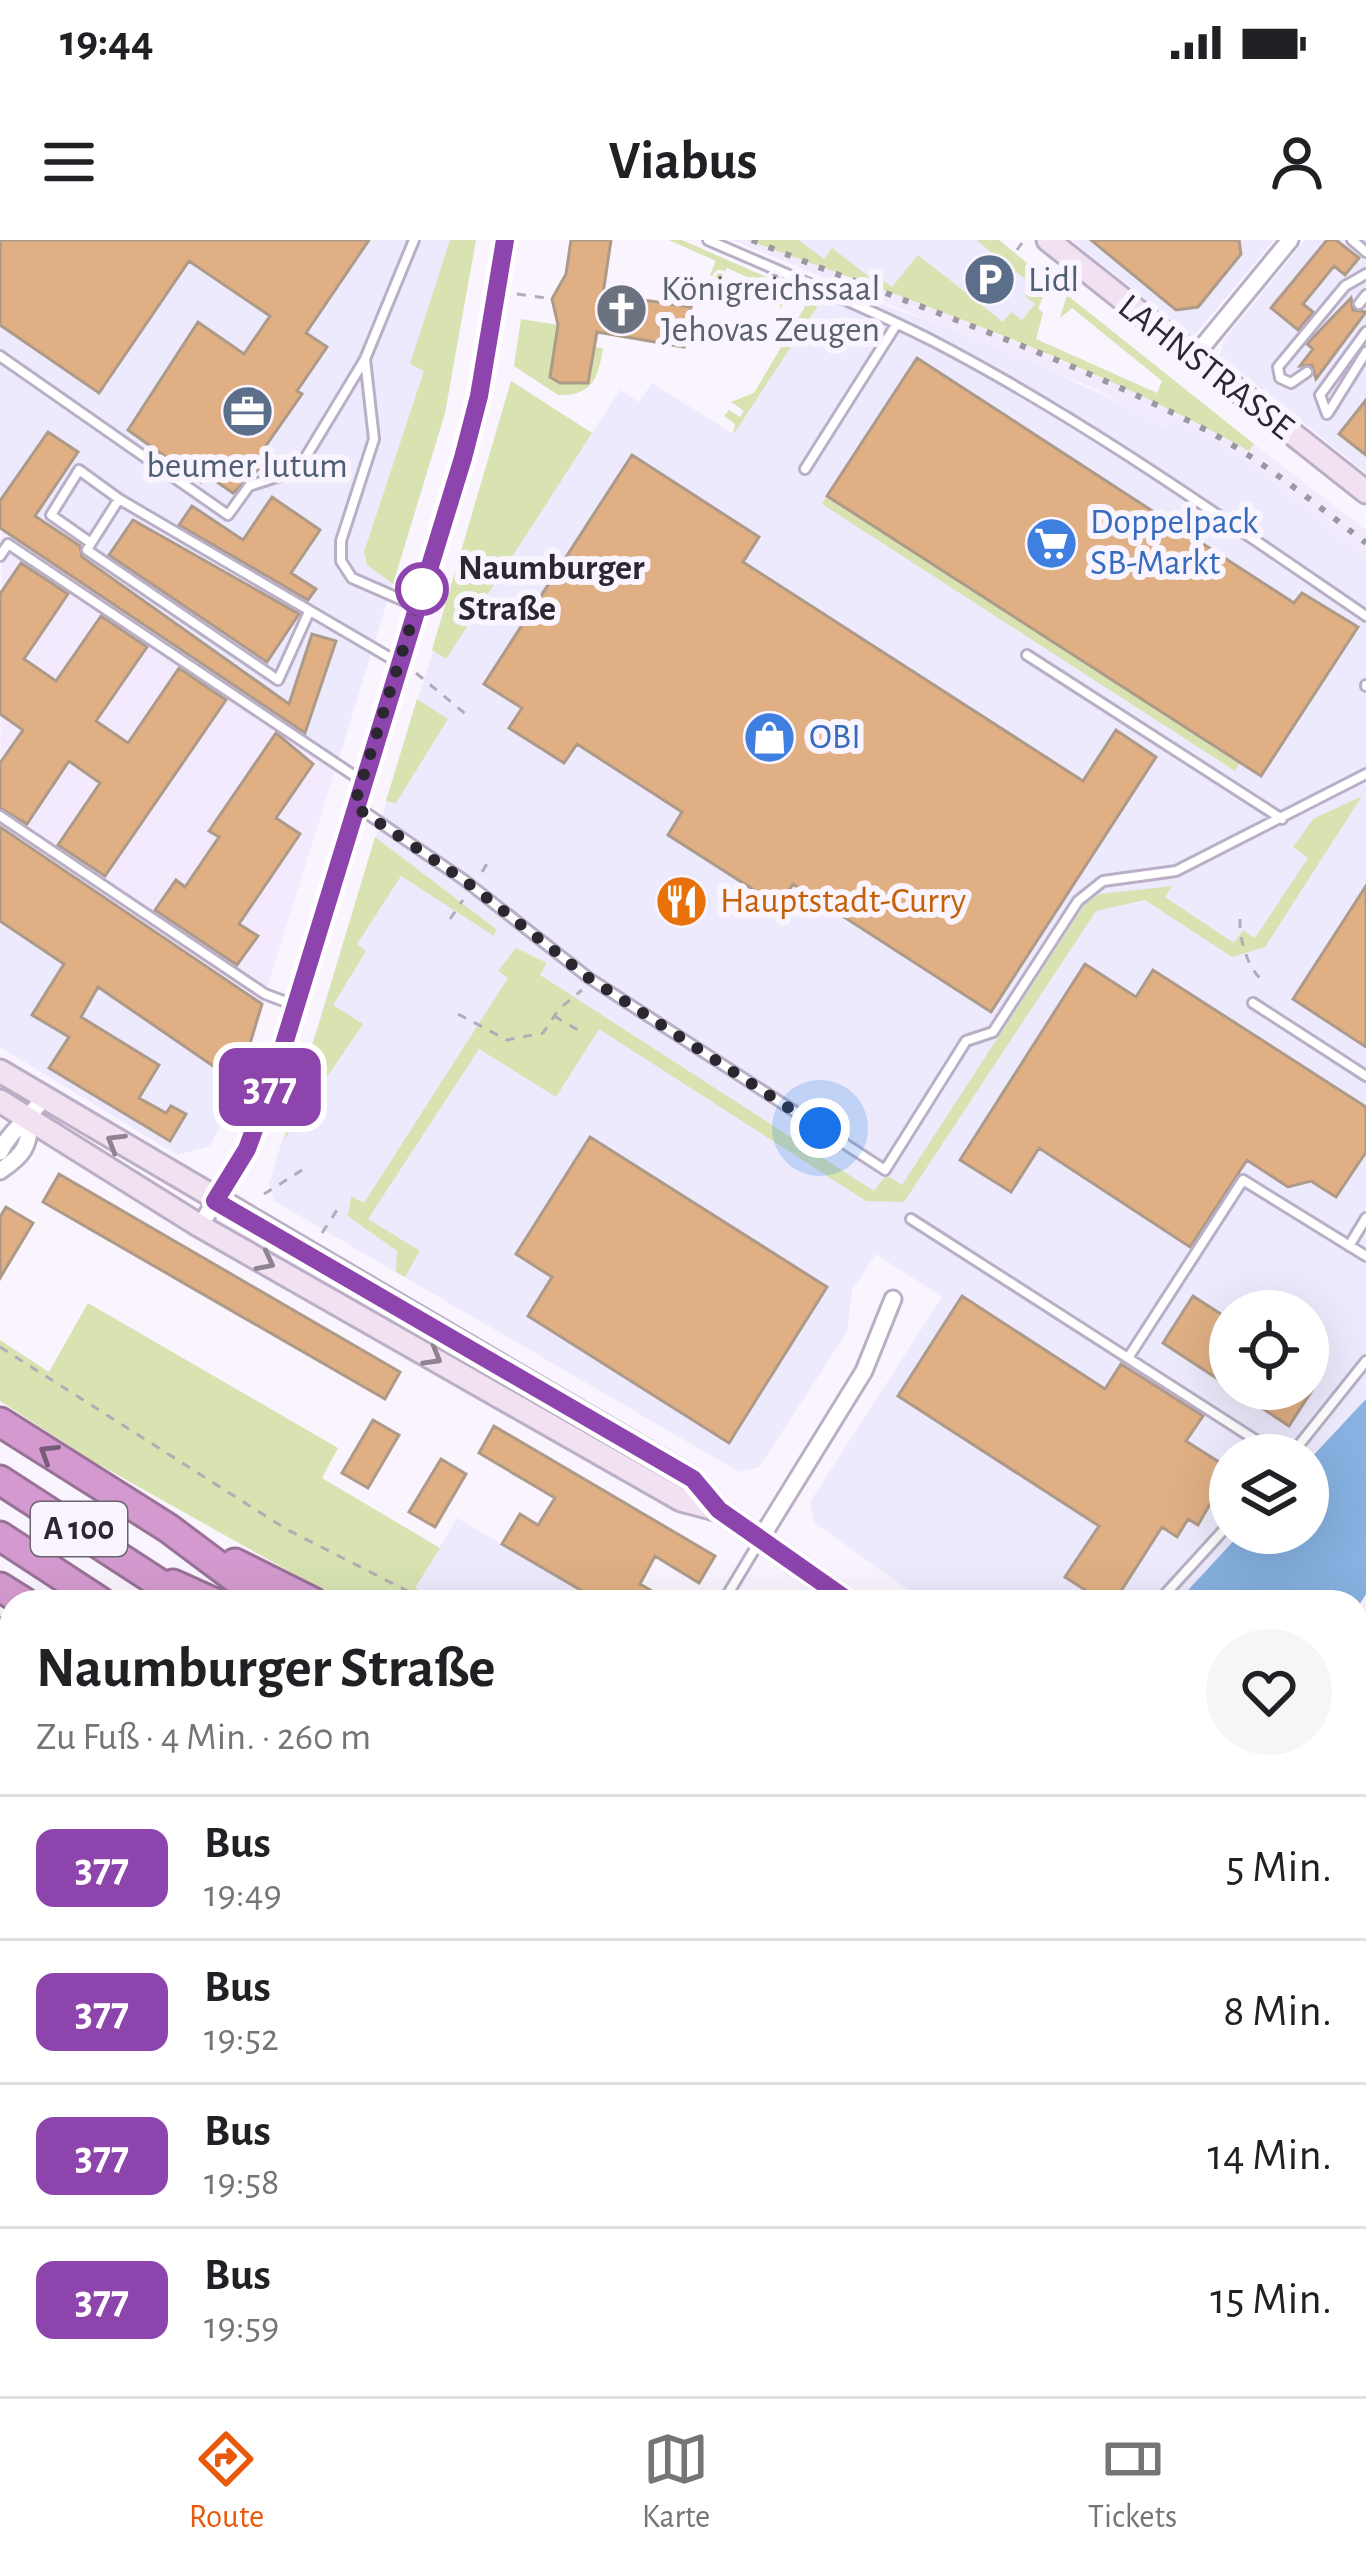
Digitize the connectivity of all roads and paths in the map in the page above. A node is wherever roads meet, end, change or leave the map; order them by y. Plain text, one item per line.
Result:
1 (414, 240) edge
2 (505, 240) edge
3 (708, 240) edge
4 (1048, 240) edge
5 (1352, 240) edge
6 (1022, 243) dead end
7 (1282, 244) edge
8 (1017, 250) dead end
9 (1366, 252) edge
10 (1366, 274) edge
11 (518, 293) dead end
12 (1366, 295) edge
13 (552, 298) dead end
14 (1359, 304) dead end
15 (896, 325) junction
16 (1366, 332) edge
17 (1366, 352) edge
18 (0, 356) edge
19 (1193, 358) junction
20 (365, 359) junction
21 (1307, 372) dead end
22 (805, 469) dead end
23 (1366, 492) edge
24 (118, 500) junction
25 (91, 543) junction
26 (0, 556) edge
27 (416, 606) junction
28 (309, 612) junction
29 (1366, 616) edge
30 (1027, 655) dead end
31 (399, 663) junction
32 (468, 716) dead end
33 (1366, 774) edge
34 (362, 782) junction
35 (354, 806) junction
36 (0, 816) edge
37 (1283, 820) junction
38 (1240, 919) dead end
39 (589, 978) junction
40 (1266, 983) dead end
41 (1253, 1003) dead end
42 (294, 1005) junction
43 (458, 1014) dead end
44 (554, 1016) junction
45 (578, 1030) dead end
46 (0, 1071) edge
47 (1366, 1076) edge
48 (43, 1098) junction
49 (0, 1101) edge
50 (29, 1121) junction
51 (0, 1152) edge
52 (307, 1167) dead end
53 (0, 1171) edge
54 (264, 1194) dead end
55 (215, 1201) junction
56 (337, 1210) dead end
57 (1366, 1218) edge
58 (911, 1219) dead end
59 (200, 1226) junction
60 (322, 1233) dead end
61 (1349, 1246) junction
62 (1366, 1256) edge
63 (893, 1299) dead end
64 (0, 1347) edge
65 (1128, 1358) junction
66 (1366, 1361) edge
67 (0, 1422) edge
68 (1247, 1434) edge
69 (1308, 1434) edge
70 (0, 1480) edge
71 (719, 1510) junction
72 (168, 1528) junction
73 (0, 1536) edge
74 (761, 1538) junction
75 (1209, 1545) edge
76 (158, 1578) junction
77 (83, 1590) edge
78 (173, 1590) edge
79 (186, 1590) edge
80 (251, 1590) edge
81 (289, 1590) edge
82 (406, 1590) edge
83 (729, 1590) edge
84 (833, 1590) edge
85 (1169, 1590) edge

1 - 20 lane
2 - 27 street
3 - 15 lane
4 - 19 main road, LAHNSTRASSE
5 - 9 lane
6 - 8 path
7 - 19 street
10 - 21 lane
11 - 13 path
12 - 14 lane
15 - 22 lane
15 - 29 lane
16 - 17 lane
18 - 20 lane
19 - 23 main road, LAHNSTRASSE
20 - 27 lane
24 - 25 lane
24 - 25 lane
24 - 28 lane
25 - 28 lane
26 - 34 lane
27 - 31 street
28 - 31 lane
30 - 37 lane
31 - 32 path
31 - 34 street
33 - 37 lane
34 - 35 street
35 - 39 lane
35 - 42 street
36 - 42 lane
37 - 39 lane
38 - 40 path
39 - 44 path
41 - 47 lane
42 - 55 street
43 - 44 path
44 - 45 path
46 - 48 main road
48 - 50 street
55 -> 48 main road
49 - 50 main road
50 - 51 street
50 - 53 street
50 - 59 main road
52 - 54 path
55 - 59 street
55 - 71 main road
56 - 60 path
57 - 61 lane
58 - 65 lane
59 -> 71 main road
61 - 62 lane
61 - 65 lane
63 - 74 street
64 - 82 path
65 - 68 lane
66 - 69 lane
72 -> 67 highway
70 - 76 highway, A 100
71 - 74 main road
72 - 80 highway
72 - 81 highway
73 - 77 highway, A 100
74 - 83 lane
74 - 84 main road
75 - 85 lane
76 - 78 highway
76 - 79 highway, A 100

